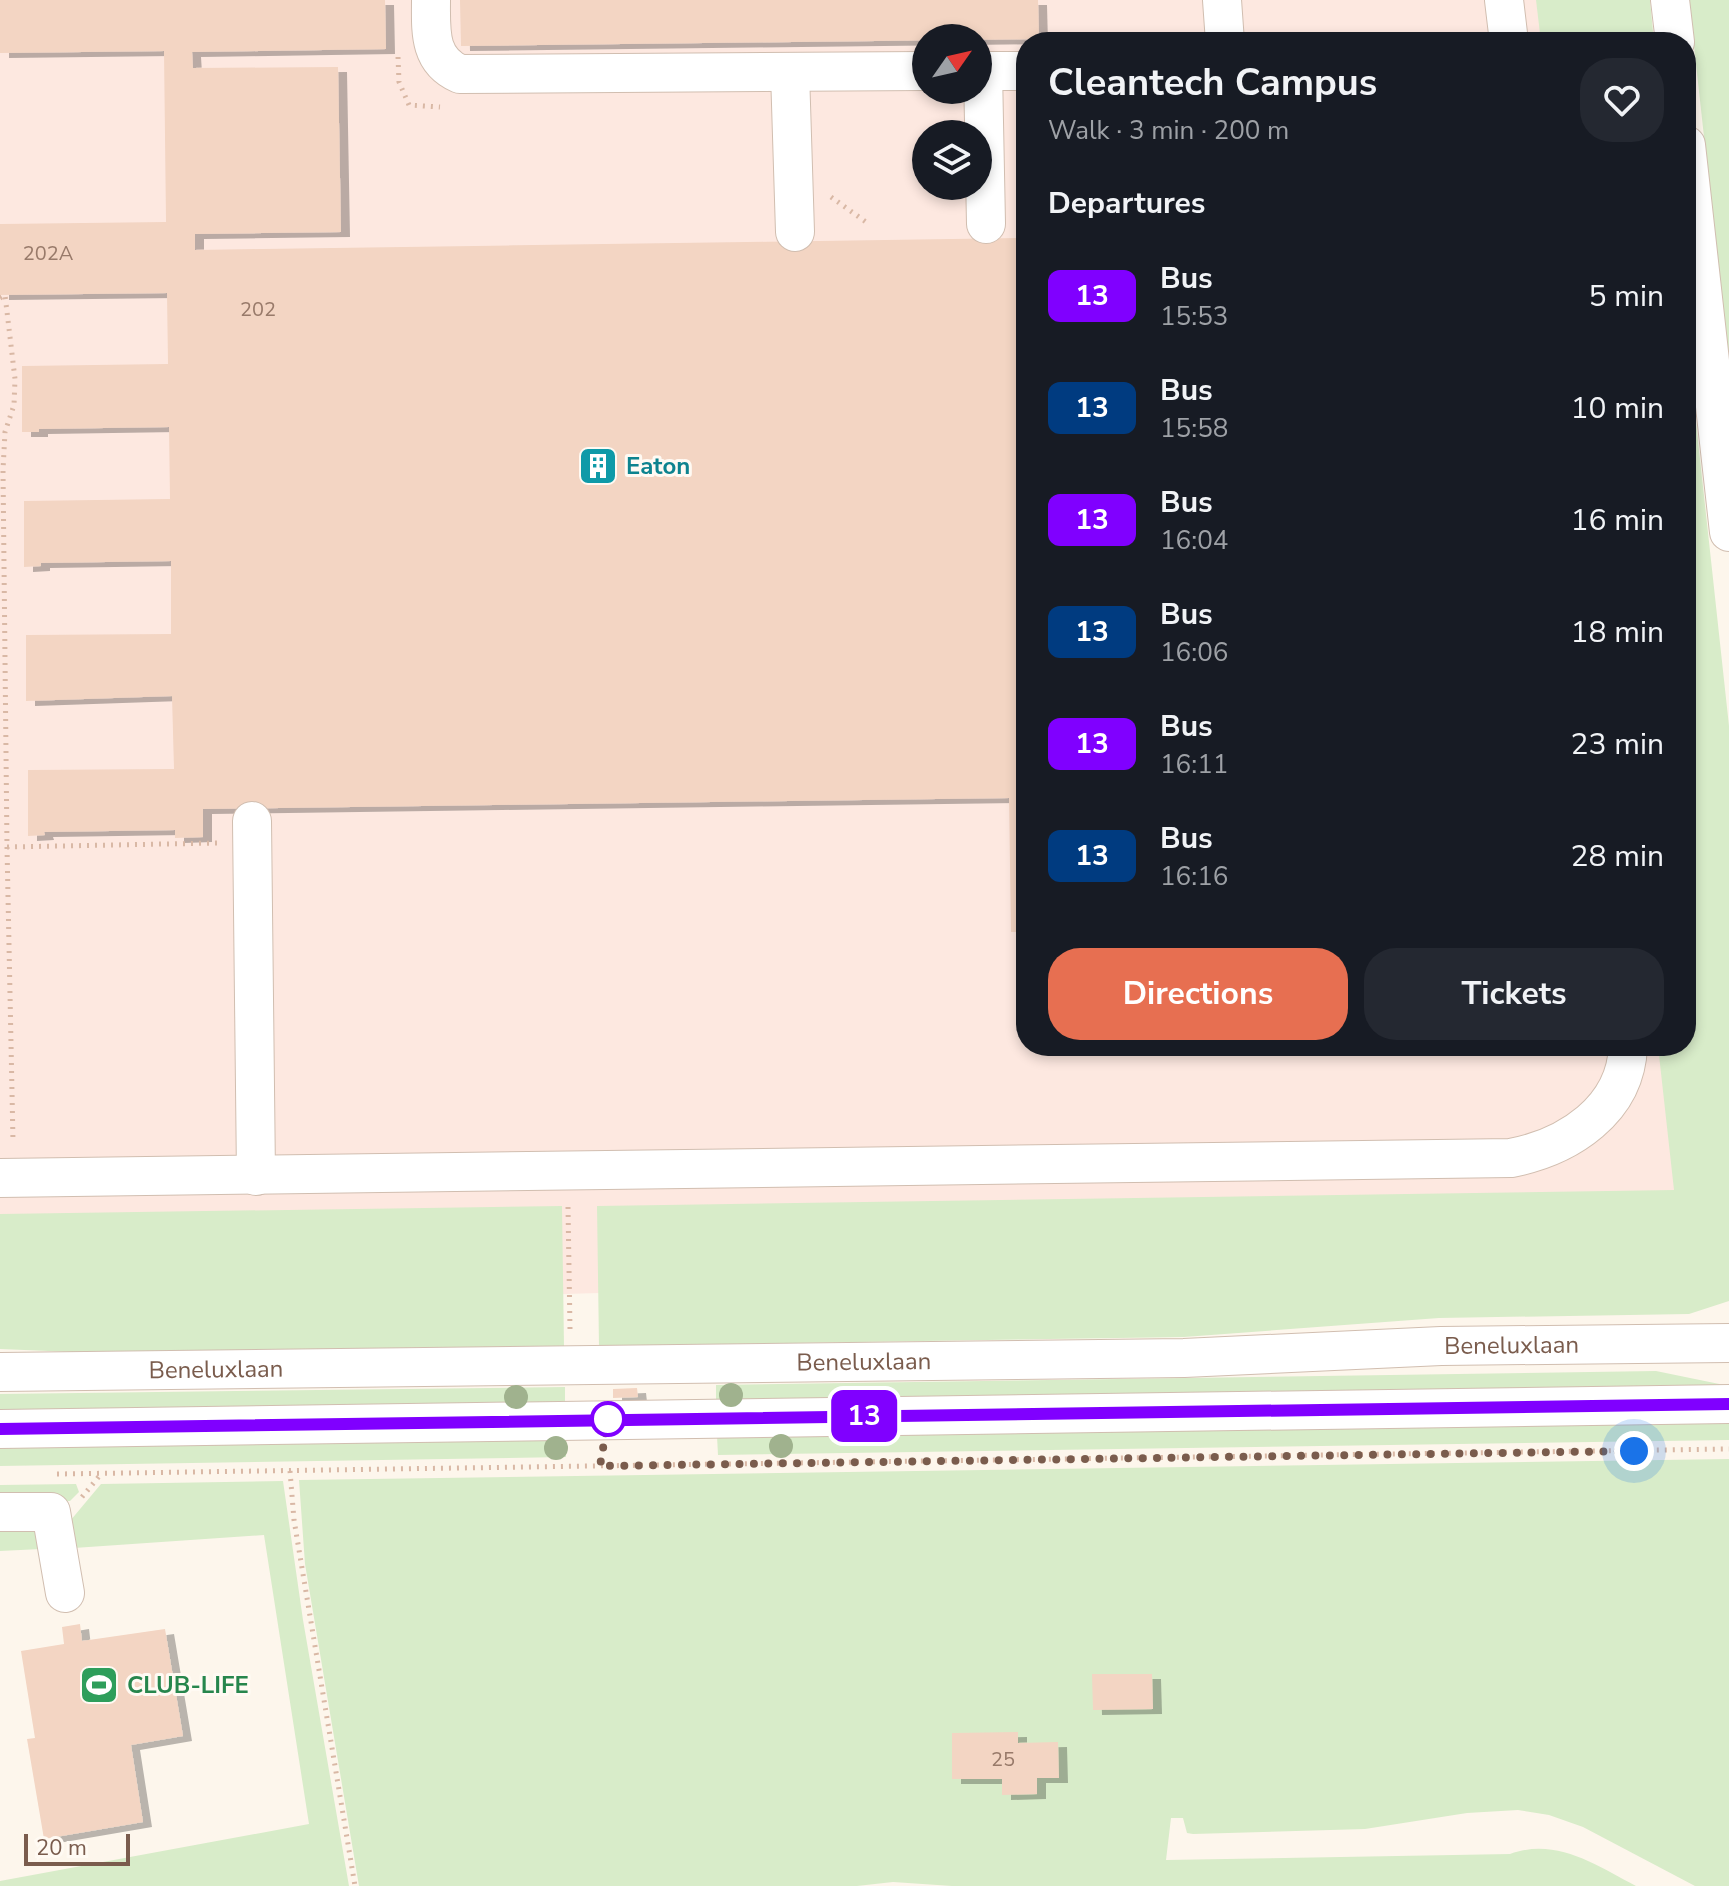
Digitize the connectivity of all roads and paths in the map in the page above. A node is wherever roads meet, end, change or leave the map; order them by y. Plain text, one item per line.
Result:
1 (431, 0) edge
2 (1222, 0) edge
3 (1504, 0) edge
4 (1670, 0) edge
5 (1224, 32) edge
6 (1508, 32) edge
7 (1674, 32) edge
8 (912, 71) edge
9 (992, 71) edge
10 (1016, 71) edge
11 (790, 72) junction
12 (981, 104) edge
13 (986, 224) dead end
14 (795, 232) dead end
15 (1696, 235) edge
16 (0, 298) edge
17 (1729, 532) edge
18 (235, 825) joint
19 (7, 847) junction
20 (1628, 1056) edge
21 (256, 1176) junction
22 (7, 1178) edge
23 (1729, 1343) edge
24 (0, 1372) edge
25 (1729, 1404) edge
26 (0, 1429) edge
27 (1729, 1449) edge
28 (712, 1455) dead end
29 (712, 1464) junction
30 (290, 1471) junction
31 (101, 1474) dead end
32 (0, 1512) edge
33 (65, 1593) dead end
34 (355, 1886) edge

1 - 11 street
2 - 5 street
3 - 6 street
4 - 7 street
8 - 11 street
9 - 10 street
11 - 14 street
12 - 13 street
15 - 17 street
16 - 19 path
18 - 19 path
18 - 21 street
19 - 22 path
20 - 21 street
21 - 22 street
23 - 24 street, Beneluxlaan
25 - 26 street
27 - 29 path
28 - 29 path
29 - 30 path
30 - 31 path
30 - 34 path
32 - 33 street

